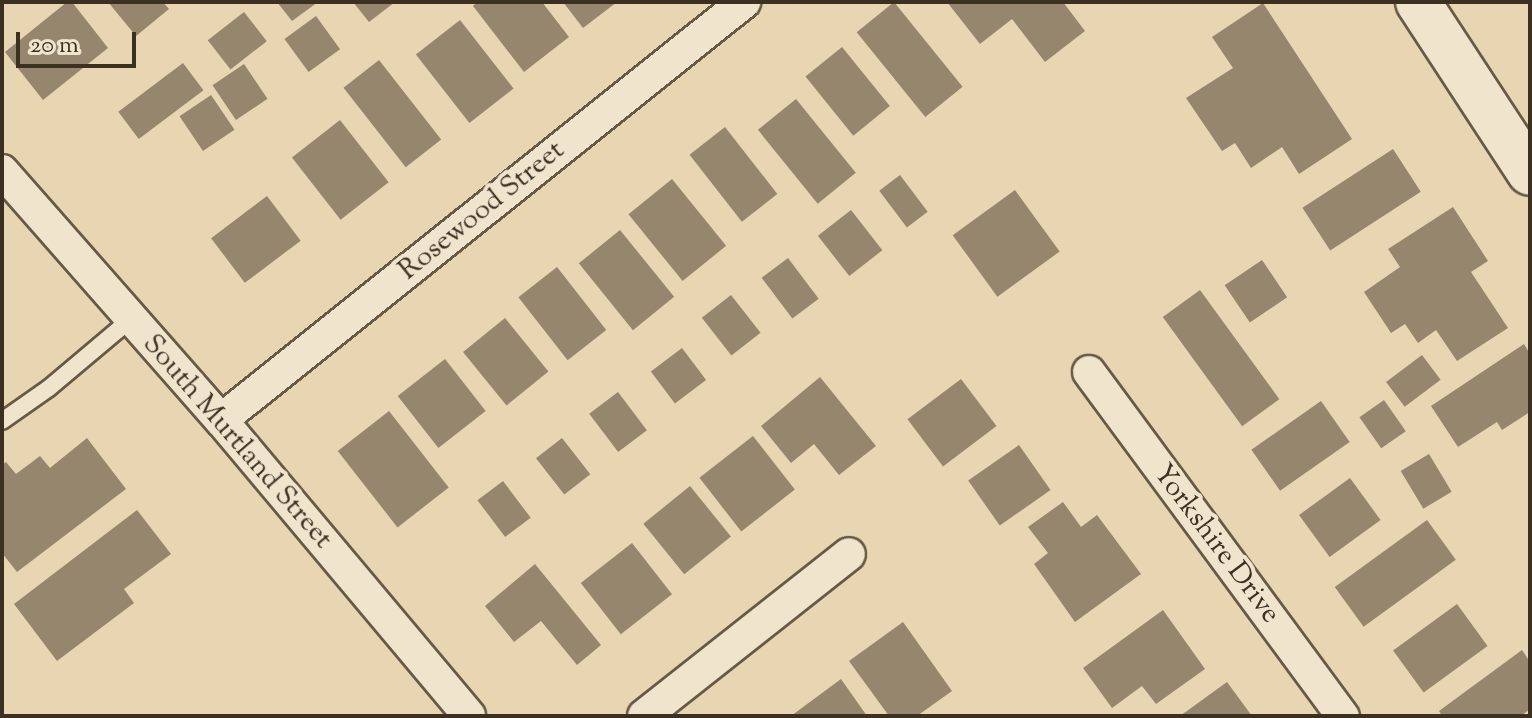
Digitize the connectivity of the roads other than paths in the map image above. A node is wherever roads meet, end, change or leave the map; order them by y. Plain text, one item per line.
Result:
1 (744, 2) edge
2 (1418, 2) edge
3 (2, 171) edge
4 (1530, 173) edge
5 (131, 319) junction
6 (1089, 372) dead end
7 (221, 420) junction
8 (2, 421) edge
9 (849, 554) dead end
10 (469, 716) edge
11 (644, 716) edge
12 (1343, 716) edge

1 - 7 street, Rosewood Street
2 - 4 main road
3 - 5 street, South Murtland Street
5 - 7 street, South Murtland Street
5 - 8 lane
6 - 12 street, Yorkshire Drive
7 - 10 street, South Murtland Street
9 - 11 street

